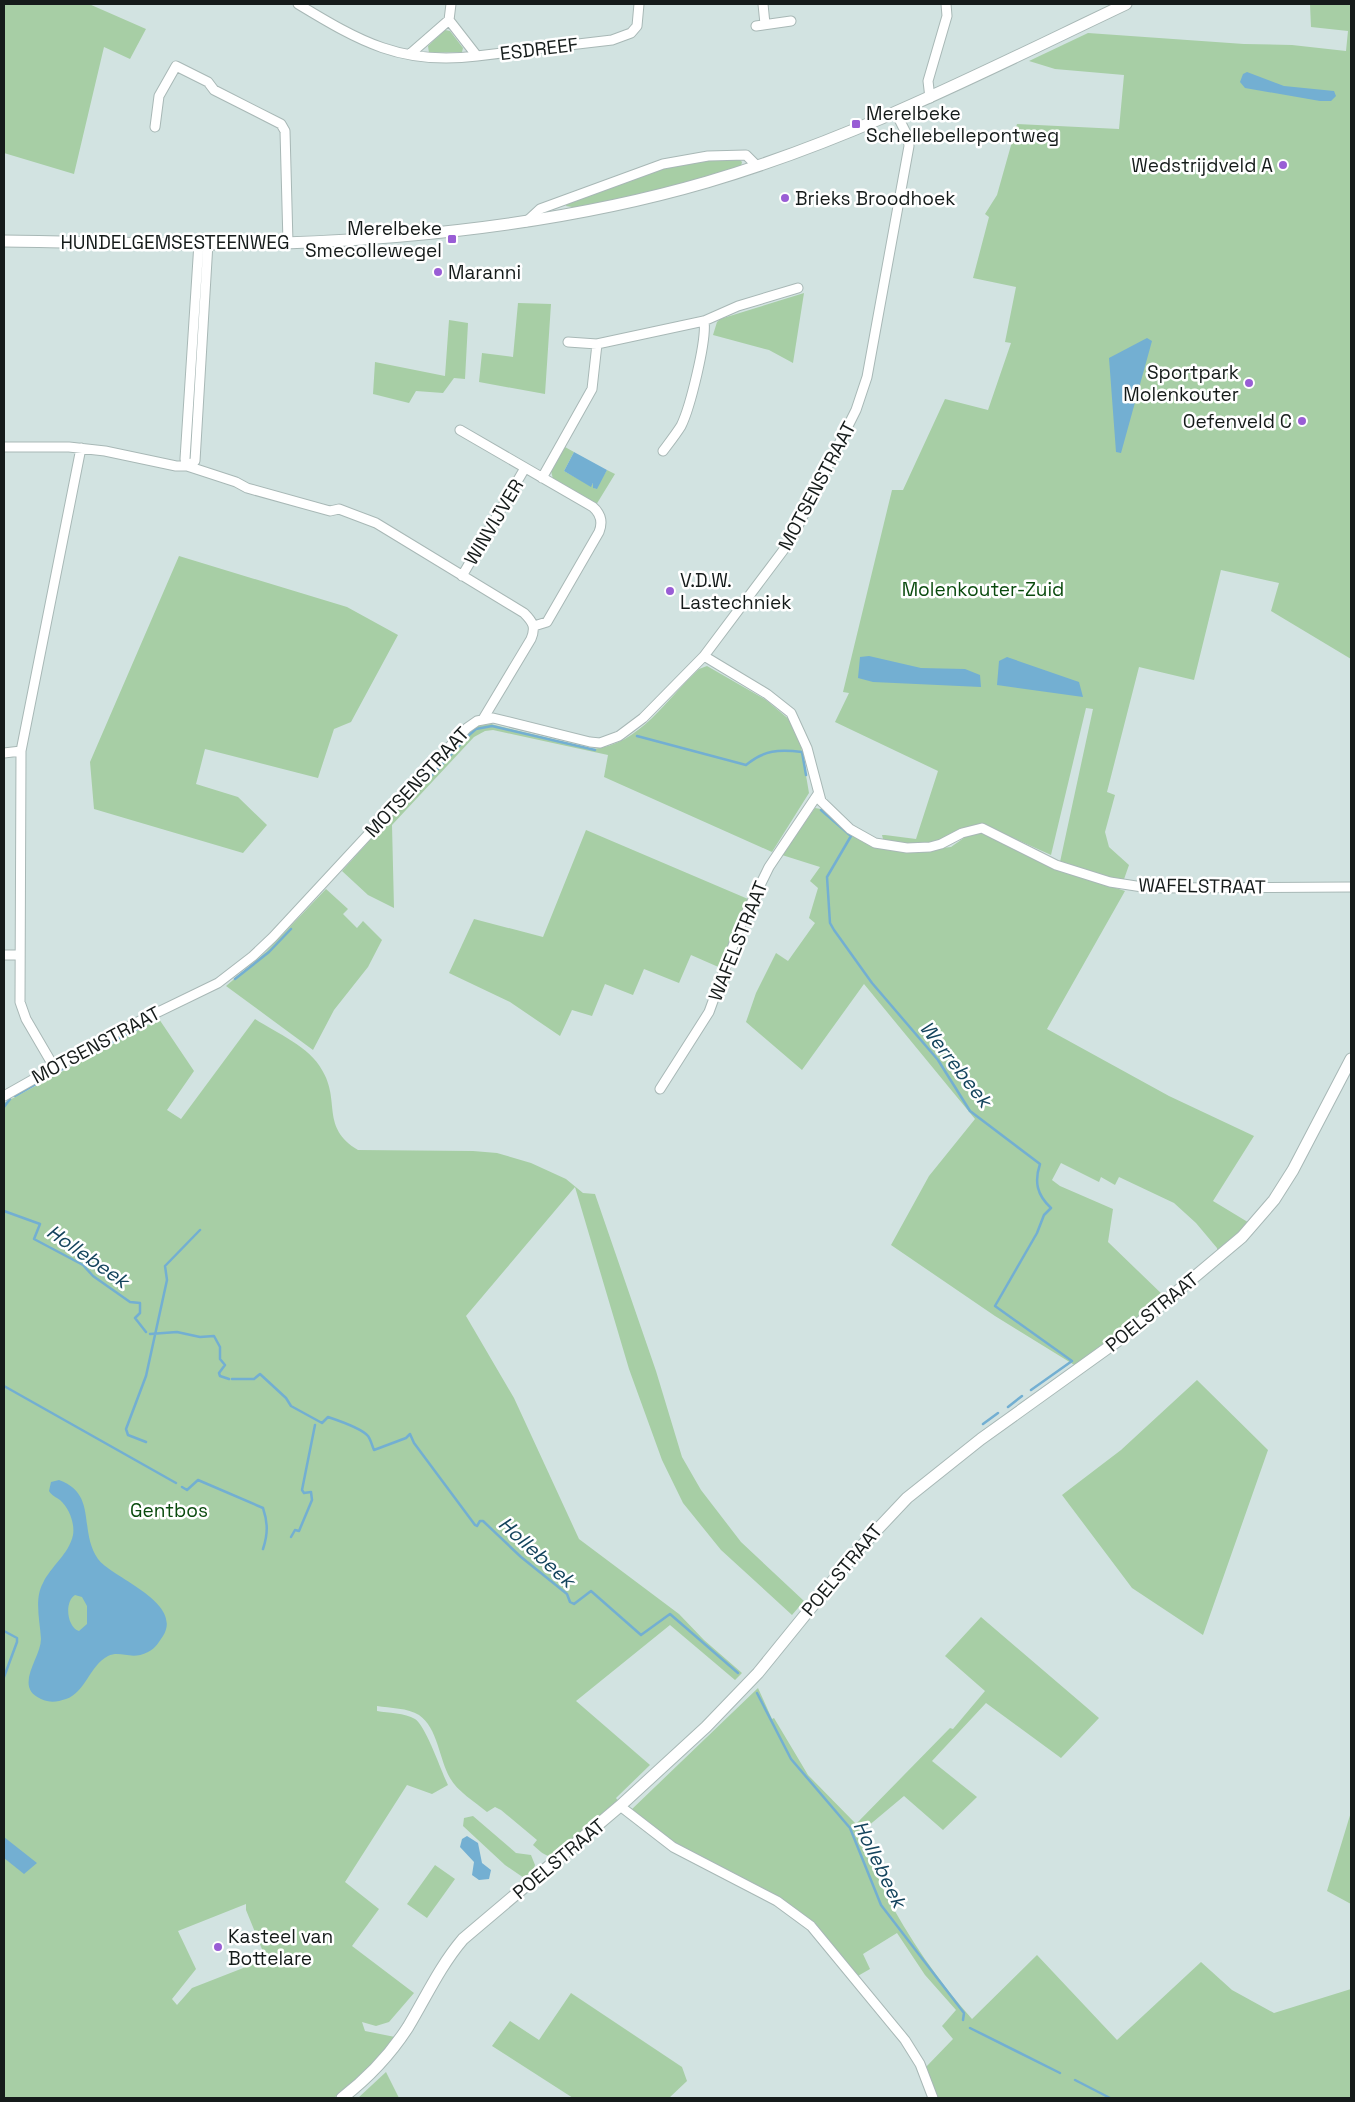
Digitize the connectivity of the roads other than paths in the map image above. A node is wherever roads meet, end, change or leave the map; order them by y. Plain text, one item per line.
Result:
1 (298, 4) edge
2 (451, 4) edge
3 (640, 4) edge
4 (763, 4) edge
5 (946, 4) edge
6 (1126, 4) edge
7 (448, 20) junction
8 (791, 21) dead end
9 (410, 54) junction
10 (478, 56) junction
11 (930, 98) junction
12 (896, 113) junction
13 (155, 127) dead end
14 (757, 166) junction
15 (526, 222) junction
16 (4, 242) edge
17 (203, 243) junction
18 (288, 243) junction
19 (798, 288) dead end
20 (704, 321) junction
21 (568, 342) dead end
22 (596, 344) junction
23 (195, 378) junction
24 (188, 418) junction
25 (197, 419) junction
26 (460, 430) dead end
27 (4, 447) edge
28 (81, 448) junction
29 (663, 451) dead end
30 (187, 466) junction
31 (525, 468) junction
32 (542, 478) junction
33 (462, 576) junction
34 (534, 626) junction
35 (704, 656) junction
36 (483, 719) junction
37 (21, 751) junction
38 (4, 753) edge
39 (818, 794) junction
40 (1351, 887) edge
41 (4, 955) edge
42 (19, 955) junction
43 (1351, 1059) edge
44 (54, 1066) junction
45 (660, 1089) dead end
46 (4, 1096) edge
47 (620, 1806) junction
48 (342, 2098) edge
49 (933, 2098) edge

1 - 9 street
2 - 7 street
3 - 10 street, ESDREEF
4 - 8 street
5 - 11 street
6 - 11 street, HUNDELGEMSESTEENWEG
7 - 9 street
7 - 10 street, ESDREEF
9 - 10 street
11 - 12 street, HUNDELGEMSESTEENWEG
12 - 14 street, HUNDELGEMSESTEENWEG
12 - 35 street, MOTSENSTRAAT
13 - 18 street
14 - 15 street, HUNDELGEMSESTEENWEG
14 - 15 street
15 - 18 street, HUNDELGEMSESTEENWEG
16 - 17 street, HUNDELGEMSESTEENWEG
17 - 18 street, HUNDELGEMSESTEENWEG
17 - 23 street
19 - 20 street
20 - 22 street
20 - 29 street
21 - 22 street
22 - 32 street
23 - 24 street
23 - 25 street
24 - 25 street
24 - 30 street
25 - 30 street
26 - 31 street
27 - 28 street
28 - 30 street
28 - 37 street
30 - 33 street
31 - 32 street
31 - 33 street, WINVIJVER
32 - 34 street
33 - 34 street
34 - 36 street
35 - 36 street, MOTSENSTRAAT
35 - 39 street, WAFELSTRAAT
36 - 44 street, MOTSENSTRAAT
37 - 38 street
37 - 42 street
39 - 40 street, WAFELSTRAAT
39 - 45 street, WAFELSTRAAT
41 - 42 street
42 - 44 street
43 - 47 street, POELSTRAAT
44 - 46 street, MOTSENSTRAAT
47 - 48 street, POELSTRAAT
47 - 49 street

